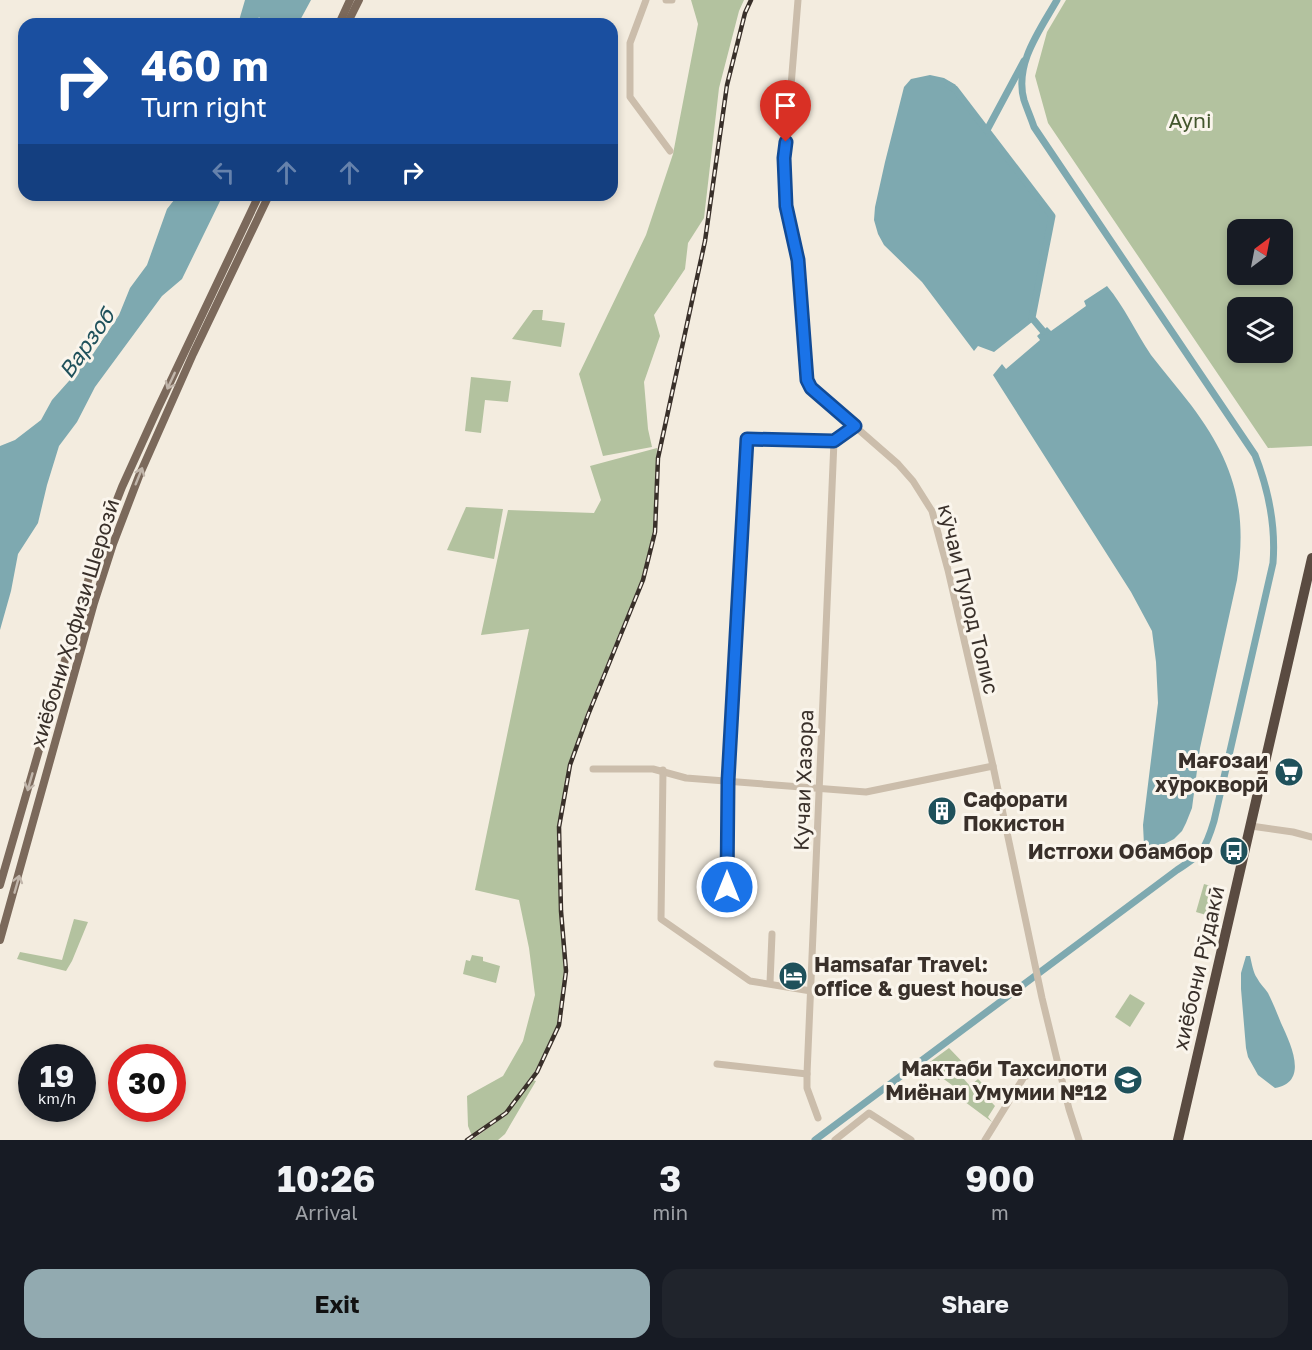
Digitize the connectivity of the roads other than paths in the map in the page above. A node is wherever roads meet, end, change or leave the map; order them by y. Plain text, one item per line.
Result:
1 (350, 0) edge
2 (359, 0) edge
3 (646, 0) edge
4 (666, 0) edge
5 (672, 0) edge
6 (798, 0) edge
7 (342, 18) edge
8 (350, 18) edge
9 (670, 151) dead end
10 (256, 201) edge
11 (266, 201) edge
12 (855, 426) junction
13 (834, 441) junction
14 (1312, 558) edge
15 (993, 766) junction
16 (593, 769) dead end
17 (663, 770) junction
18 (728, 781) junction
19 (818, 788) junction
20 (1251, 825) junction
21 (1312, 837) edge
22 (0, 885) edge
23 (727, 908) dead end
24 (772, 933) dead end
25 (0, 940) edge
26 (770, 983) junction
27 (811, 992) junction
28 (717, 1064) dead end
29 (1058, 1066) junction
30 (807, 1074) junction
31 (818, 1118) dead end
32 (1077, 1136) edge
33 (836, 1140) edge
34 (911, 1140) edge
35 (985, 1140) edge
36 (1086, 1140) edge
37 (1179, 1140) edge

1 - 7 main road
2 - 8 main road
3 - 9 street
4 - 5 street
6 - 12 street, кӯчаи Пулод Толис
10 -> 22 main road, хиёбони Ҳофизи Шерозӣ
25 -> 11 main road, хиёбони Ҳофизи Шерозӣ
12 - 13 street
12 - 15 street, кӯчаи Пулод Толис
13 - 18 street
13 - 19 street, Кучаи Хазора
14 - 20 highway, хиёбони Рӯдакӣ
15 - 19 street
15 - 29 street, кӯчаи Пулод Толис
16 - 17 street
17 - 18 street
17 - 26 street
18 - 19 street
18 - 23 street
19 - 27 street, Кучаи Хазора
20 - 21 street
20 - 37 highway, хиёбони Рӯдакӣ
24 - 26 street
26 - 27 street
27 - 30 street, Кучаи Хазора
28 - 30 street
29 - 32 street, кӯчаи Пулод Толис
29 - 35 street
30 - 31 street, Кучаи Хазора
32 - 36 street
33 - 34 street

